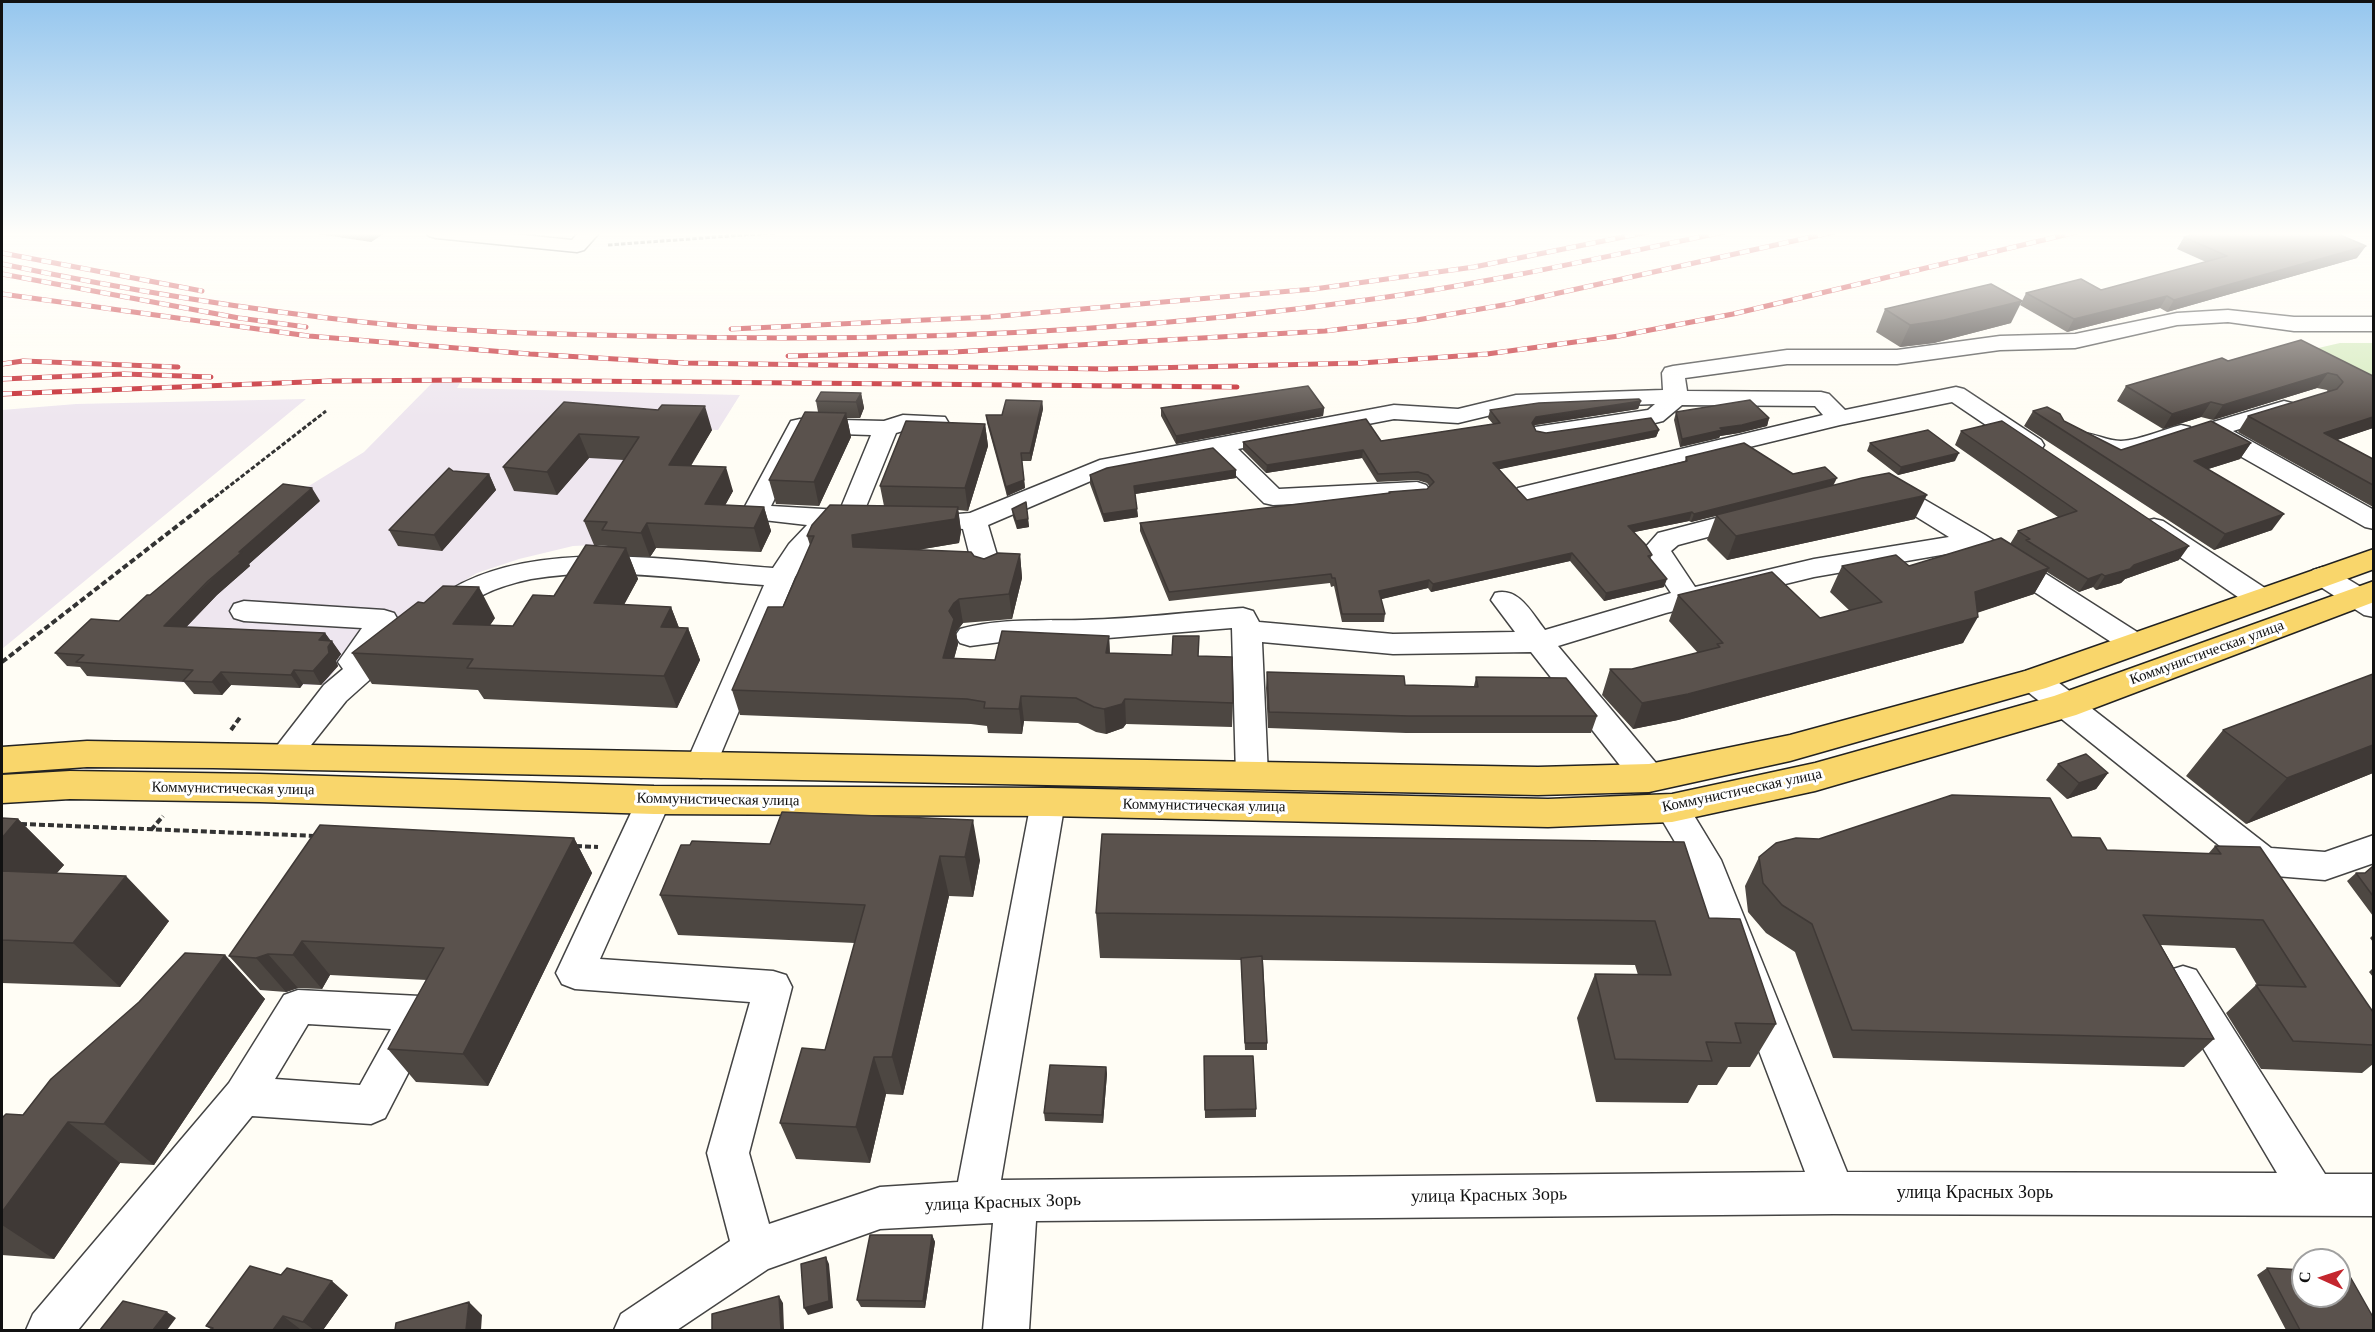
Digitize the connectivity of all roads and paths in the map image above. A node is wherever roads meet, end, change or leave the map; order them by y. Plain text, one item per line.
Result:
1 (2373, 324) edge
2 (1676, 399) junction
3 (2308, 400) edge
4 (326, 411) dead end
5 (1840, 418) junction
6 (936, 422) edge
7 (886, 428) junction
8 (2065, 430) edge
9 (2212, 430) junction
10 (1544, 432) edge
11 (1220, 446) junction
12 (2055, 460) edge
13 (1416, 490) edge
14 (1858, 490) edge
15 (1527, 493) dead end
16 (1780, 510) edge
17 (2133, 513) edge
18 (850, 518) junction
19 (929, 520) edge
20 (974, 521) junction
21 (2373, 521) edge
22 (1975, 541) junction
23 (2373, 558) edge
24 (988, 572) edge
25 (2323, 576) junction
26 (781, 577) junction
27 (1688, 598) junction
28 (2261, 599) junction
29 (2368, 599) edge
30 (1505, 600) dead end
31 (244, 611) dead end
32 (1247, 631) junction
33 (970, 636) dead end
34 (1537, 642) junction
35 (2135, 644) junction
36 (2, 662) edge
37 (2034, 680) junction
38 (335, 693) junction
39 (2064, 706) junction
40 (285, 756) junction
41 (2, 760) edge
42 (701, 766) junction
43 (1252, 776) junction
44 (1649, 778) junction
45 (2, 789) edge
46 (654, 800) junction
47 (1048, 802) junction
48 (1671, 808) junction
49 (13, 824) edge
50 (327, 836) edge
51 (573, 846) edge
52 (632, 848) junction
53 (2373, 849) edge
54 (2183, 982) edge
55 (243, 1096) dead end
56 (1834, 1193) junction
57 (2314, 1195) junction
58 (2373, 1196) edge
59 (996, 1201) junction
60 (755, 1251) junction
61 (49, 1330) edge
62 (637, 1330) edge
63 (1006, 1330) edge

1 - 2 street
2 - 5 street
2 - 10 street
2 - 11 street
3 - 9 street
4 - 36 path
5 - 12 street
5 - 15 street
6 - 7 street
7 - 18 street
7 - 18 street
8 - 9 street
9 - 21 street
11 - 13 street
11 - 20 street
14 - 22 street
16 - 27 street
17 - 28 street
18 - 26 street
19 - 20 street
20 - 24 street
22 - 27 street
22 - 35 street
23 - 25 main road, Коммунистическая улица
25 - 28 main road, Коммунистическая улица
25 - 29 street
26 - 38 street
26 - 42 street
27 - 34 street
28 - 35 main road, Коммунистическая улица
29 - 39 main road, Коммунистическая улица
30 - 34 street
31 - 38 street
32 - 33 street
32 - 34 street
32 - 43 street
34 - 44 street
35 - 37 main road, Коммунистическая улица
37 - 39 street
37 - 44 main road, Коммунистическая улица
38 - 40 street
39 - 48 main road, Коммунистическая улица
39 - 53 street
40 - 41 main road, Коммунистическая улица
40 - 42 main road, Коммунистическая улица
42 - 43 main road, Коммунистическая улица
43 - 44 main road, Коммунистическая улица
45 - 46 main road, Коммунистическая улица
46 - 47 main road, Коммунистическая улица
46 - 52 street
47 - 48 main road, Коммунистическая улица
47 - 59 street
48 - 56 street
49 - 50 path
51 - 52 path
52 - 60 street
54 - 57 street
55 - 61 street
56 - 57 street, улица Красных Зорь
56 - 59 street, улица Красных Зорь
57 - 58 street, улица Красных Зорь
59 - 60 street, улица Красных Зорь
59 - 63 street
60 - 62 street, улица Красных Зорь

